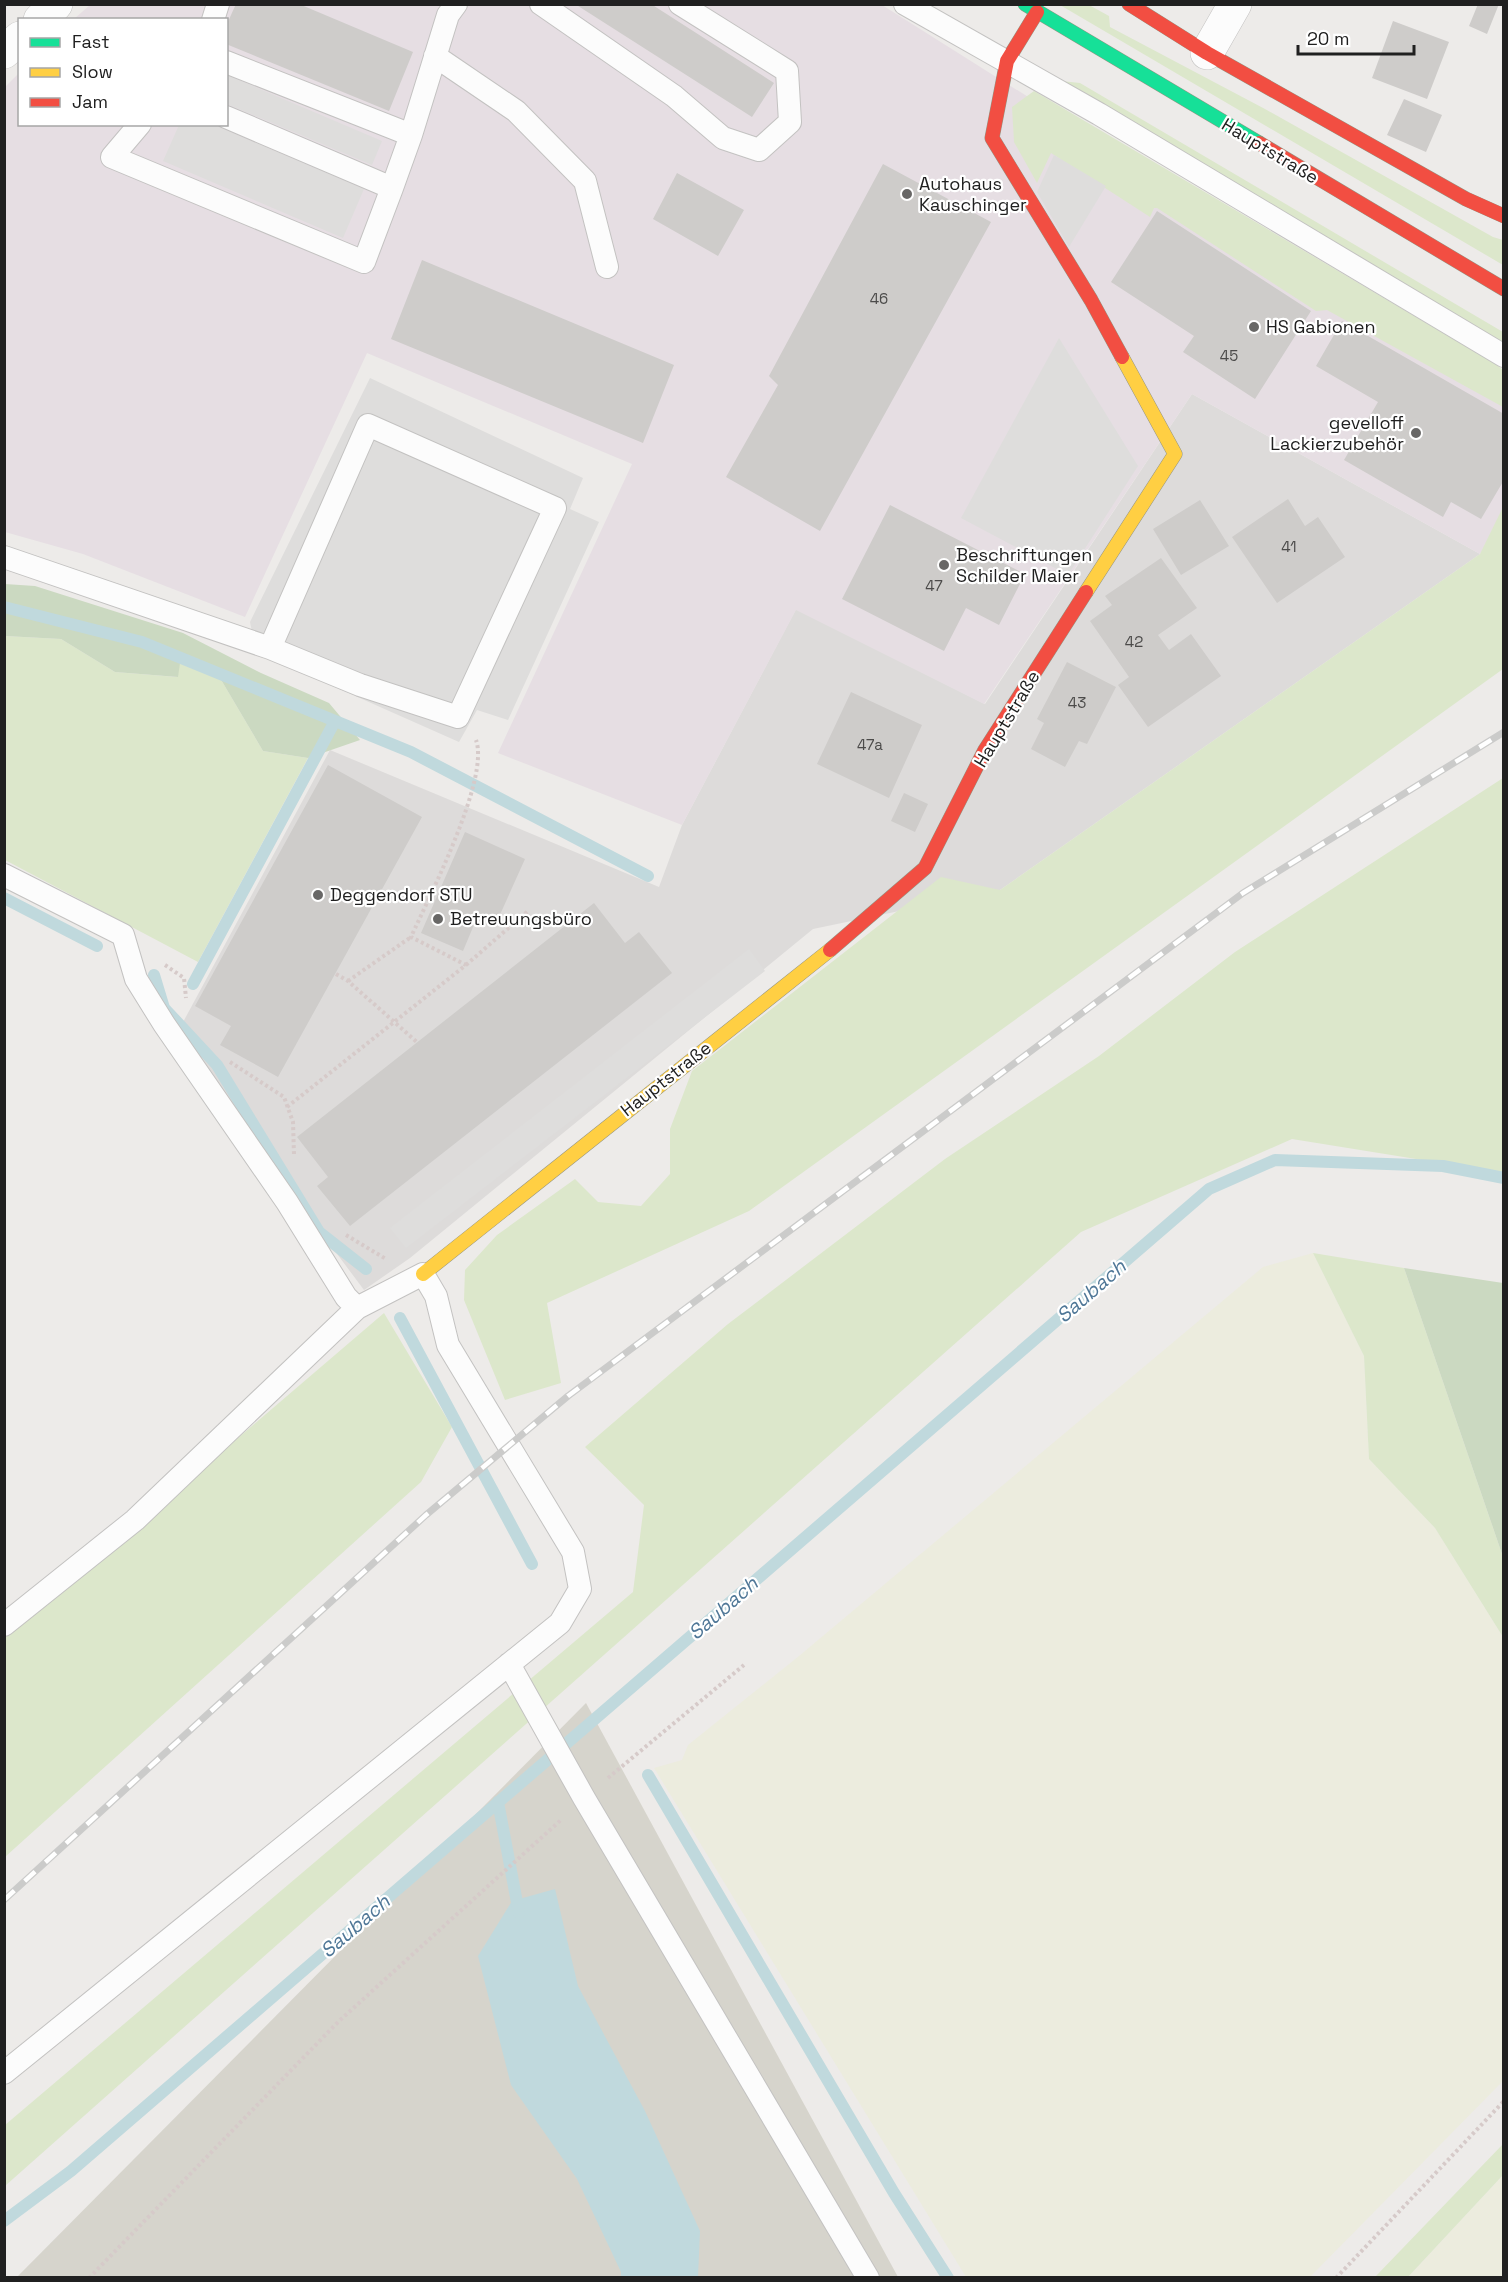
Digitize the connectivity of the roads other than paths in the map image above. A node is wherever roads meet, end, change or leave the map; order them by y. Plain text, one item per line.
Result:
1 (56, 4) edge
2 (456, 4) edge
3 (541, 4) edge
4 (680, 4) edge
5 (905, 4) edge
6 (1025, 4) edge
7 (1129, 4) edge
8 (1235, 4) edge
9 (1037, 12) junction
10 (42, 18) edge
11 (18, 40) edge
12 (4, 52) edge
13 (1207, 53) junction
14 (435, 56) junction
15 (1007, 61) junction
16 (228, 63) edge
17 (228, 118) edge
18 (138, 126) edge
19 (411, 135) junction
20 (392, 188) junction
21 (1503, 216) edge
22 (607, 267) dead end
23 (1503, 290) edge
24 (1503, 356) edge
25 (4, 557) edge
26 (270, 648) junction
27 (4, 875) edge
28 (423, 1274) junction
29 (357, 1308) junction
30 (4, 1625) edge
31 (509, 1664) junction
32 (4, 2073) edge
33 (868, 2277) edge

1 - 10 street
2 - 14 lane
3 - 4 lane
5 - 15 lane
6 - 9 street, Hauptstraße
7 - 13 street
8 - 13 street
9 - 15 street, Hauptstraße
9 - 23 street, Hauptstraße
11 - 12 street
13 - 21 street
14 - 19 lane
14 - 22 lane
15 - 24 lane
15 - 28 street, Hauptstraße
16 - 19 lane
17 - 20 lane
18 - 20 lane
19 - 20 lane
25 - 26 lane
26 - 26 lane
27 - 29 lane
28 - 29 lane
28 - 31 lane
29 - 30 lane
31 - 32 lane
31 - 33 lane

